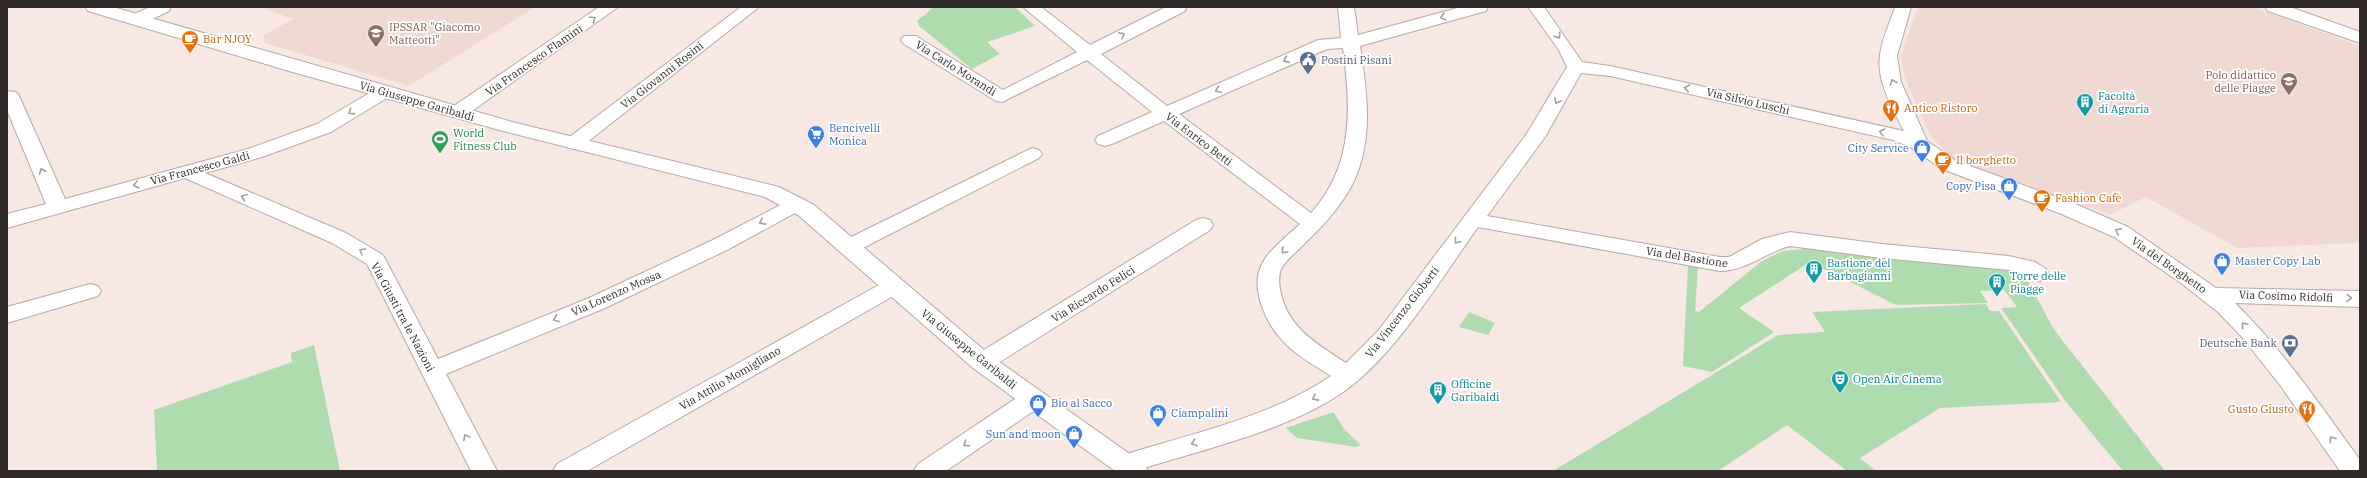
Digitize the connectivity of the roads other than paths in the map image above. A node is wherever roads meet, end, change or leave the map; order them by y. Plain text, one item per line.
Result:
1 (94, 7) edge
2 (163, 7) edge
3 (610, 7) edge
4 (751, 7) edge
5 (1031, 7) edge
6 (1179, 7) edge
7 (1346, 7) edge
8 (1480, 7) edge
9 (1536, 7) edge
10 (1904, 7) edge
11 (2274, 7) edge
12 (110, 9) edge
13 (138, 19) junction
14 (2360, 38) edge
15 (910, 40) dead end
16 (1350, 42) junction
17 (1087, 53) junction
18 (1576, 67) junction
19 (384, 92) junction
20 (8, 96) edge
21 (458, 112) junction
22 (1164, 112) junction
23 (1105, 140) dead end
24 (574, 143) junction
25 (1919, 144) junction
26 (1032, 154) dead end
27 (187, 172) junction
28 (797, 204) junction
29 (58, 207) junction
30 (1473, 220) junction
31 (7, 221) edge
32 (1312, 223) junction
33 (1203, 226) dead end
34 (848, 247) junction
35 (2038, 274) dead end
36 (894, 286) junction
37 (90, 290) dead end
38 (2212, 295) junction
39 (2360, 299) edge
40 (7, 315) edge
41 (982, 362) junction
42 (431, 371) junction
43 (1348, 376) junction
44 (1033, 399) junction
45 (1130, 468) edge
46 (484, 471) edge
47 (566, 471) edge
48 (927, 471) edge
49 (2354, 471) edge

1 - 12 street, Via Giuseppe Garibaldi
2 - 13 street
21 -> 3 street, Via Francesco Flamini
4 - 24 street, Via Giovanni Rosini
5 - 17 street, Via Enrico Betti
17 -> 6 street
7 - 16 street
8 -> 16 street
9 -> 18 street
25 -> 10 street
11 - 14 street
12 - 13 street, Via Giuseppe Garibaldi
13 - 19 street, Via Giuseppe Garibaldi
15 - 17 street, Via Carlo Morandi
16 -> 22 street
16 - 32 street
17 - 22 street, Via Enrico Betti
25 -> 18 street, Via Silvio Luschi
18 -> 30 street, Via Vincenzo Gioberti
19 - 21 street, Via Giuseppe Garibaldi
19 -> 27 street, Via Francesco Galdi
29 -> 20 street
21 - 24 street, Via Giuseppe Garibaldi
22 - 23 street
22 - 32 street, Via Enrico Betti
24 - 28 street, Via Giuseppe Garibaldi
38 -> 25 street, Via del Borghetto
26 - 34 street
27 -> 29 street, Via Francesco Galdi
42 -> 27 street, Via Giusti tra le Nazioni
28 - 34 street, Via Giuseppe Garibaldi
28 -> 42 street, Via Lorenzo Mossa
29 - 31 street, Via Francesco Galdi
30 - 35 street, Via del Bastione
30 -> 43 street, Via Vincenzo Gioberti
32 -> 43 street
33 - 41 street, Via Riccardo Felici
34 - 36 street, Via Giuseppe Garibaldi
36 - 41 street, Via Giuseppe Garibaldi
36 - 47 street, Via Attilio Momigliano
37 - 40 street
38 -> 39 street, Via Cosimo Ridolfi
49 -> 38 street, Via del Borghetto
41 - 44 street, Via Giuseppe Garibaldi
46 -> 42 street, Via Giusti tra le Nazioni
43 -> 45 street, Via Vincenzo Gioberti
44 - 45 street, Via Giuseppe Garibaldi
44 -> 48 street

